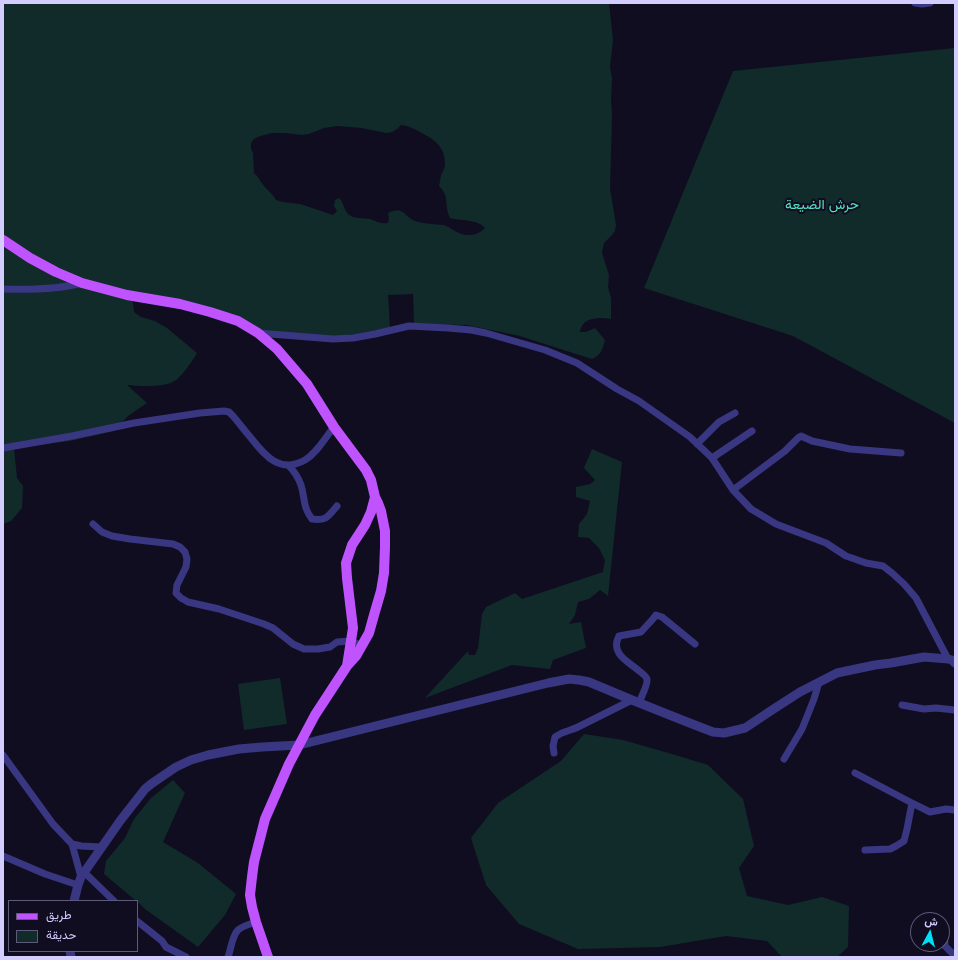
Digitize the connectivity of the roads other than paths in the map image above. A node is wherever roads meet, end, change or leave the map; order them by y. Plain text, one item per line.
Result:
1 (915, 3) edge
2 (930, 3) edge
3 (3, 240) edge
4 (82, 283) junction
5 (3, 289) edge
6 (258, 333) junction
7 (735, 413) dead end
8 (334, 427) junction
9 (752, 430) dead end
10 (697, 444) junction
11 (3, 448) edge
12 (901, 454) dead end
13 (712, 458) junction
14 (289, 466) junction
15 (733, 490) junction
16 (375, 497) junction
17 (336, 506) dead end
18 (93, 524) dead end
19 (353, 628) junction
20 (369, 633) junction
21 (351, 641) junction
22 (695, 644) dead end
23 (362, 646) junction
24 (952, 661) edge
25 (347, 666) junction
26 (819, 682) junction
27 (635, 702) junction
28 (902, 705) dead end
29 (955, 710) edge
30 (299, 745) junction
31 (554, 753) dead end
32 (3, 755) edge
33 (784, 759) dead end
34 (855, 773) dead end
35 (912, 803) junction
36 (955, 810) edge
37 (72, 844) junction
38 (101, 847) junction
39 (865, 850) dead end
40 (3, 856) edge
41 (81, 878) junction
42 (74, 900) edge
43 (113, 900) edge
44 (138, 921) edge
45 (256, 922) junction
46 (186, 957) edge
47 (228, 957) edge
48 (268, 957) edge

1 - 2 street
3 - 4 main road
4 - 5 street
4 - 6 main road
6 - 8 main road
6 - 10 street
7 - 10 street
8 - 14 street
8 - 16 main road
9 - 13 street
10 - 13 street
11 - 14 street
12 - 15 street
13 - 15 street
14 - 17 street
15 - 24 street
16 - 19 main road
16 - 20 main road
18 - 21 street
19 - 20 main road
19 - 21 main road
20 - 23 main road
21 - 23 street
21 - 25 main road
22 - 27 street
23 - 25 main road
24 - 26 street
25 - 30 main road
26 - 27 street
26 - 33 street
27 - 30 street
27 - 31 street
28 - 29 street
30 - 38 street
30 - 45 main road
32 - 37 street
34 - 35 street
35 - 36 street
35 - 39 street
37 - 38 street
37 - 41 street
38 - 41 street
40 - 41 street
41 - 42 street
41 - 43 street
44 - 46 street
45 - 47 street
45 - 48 main road

